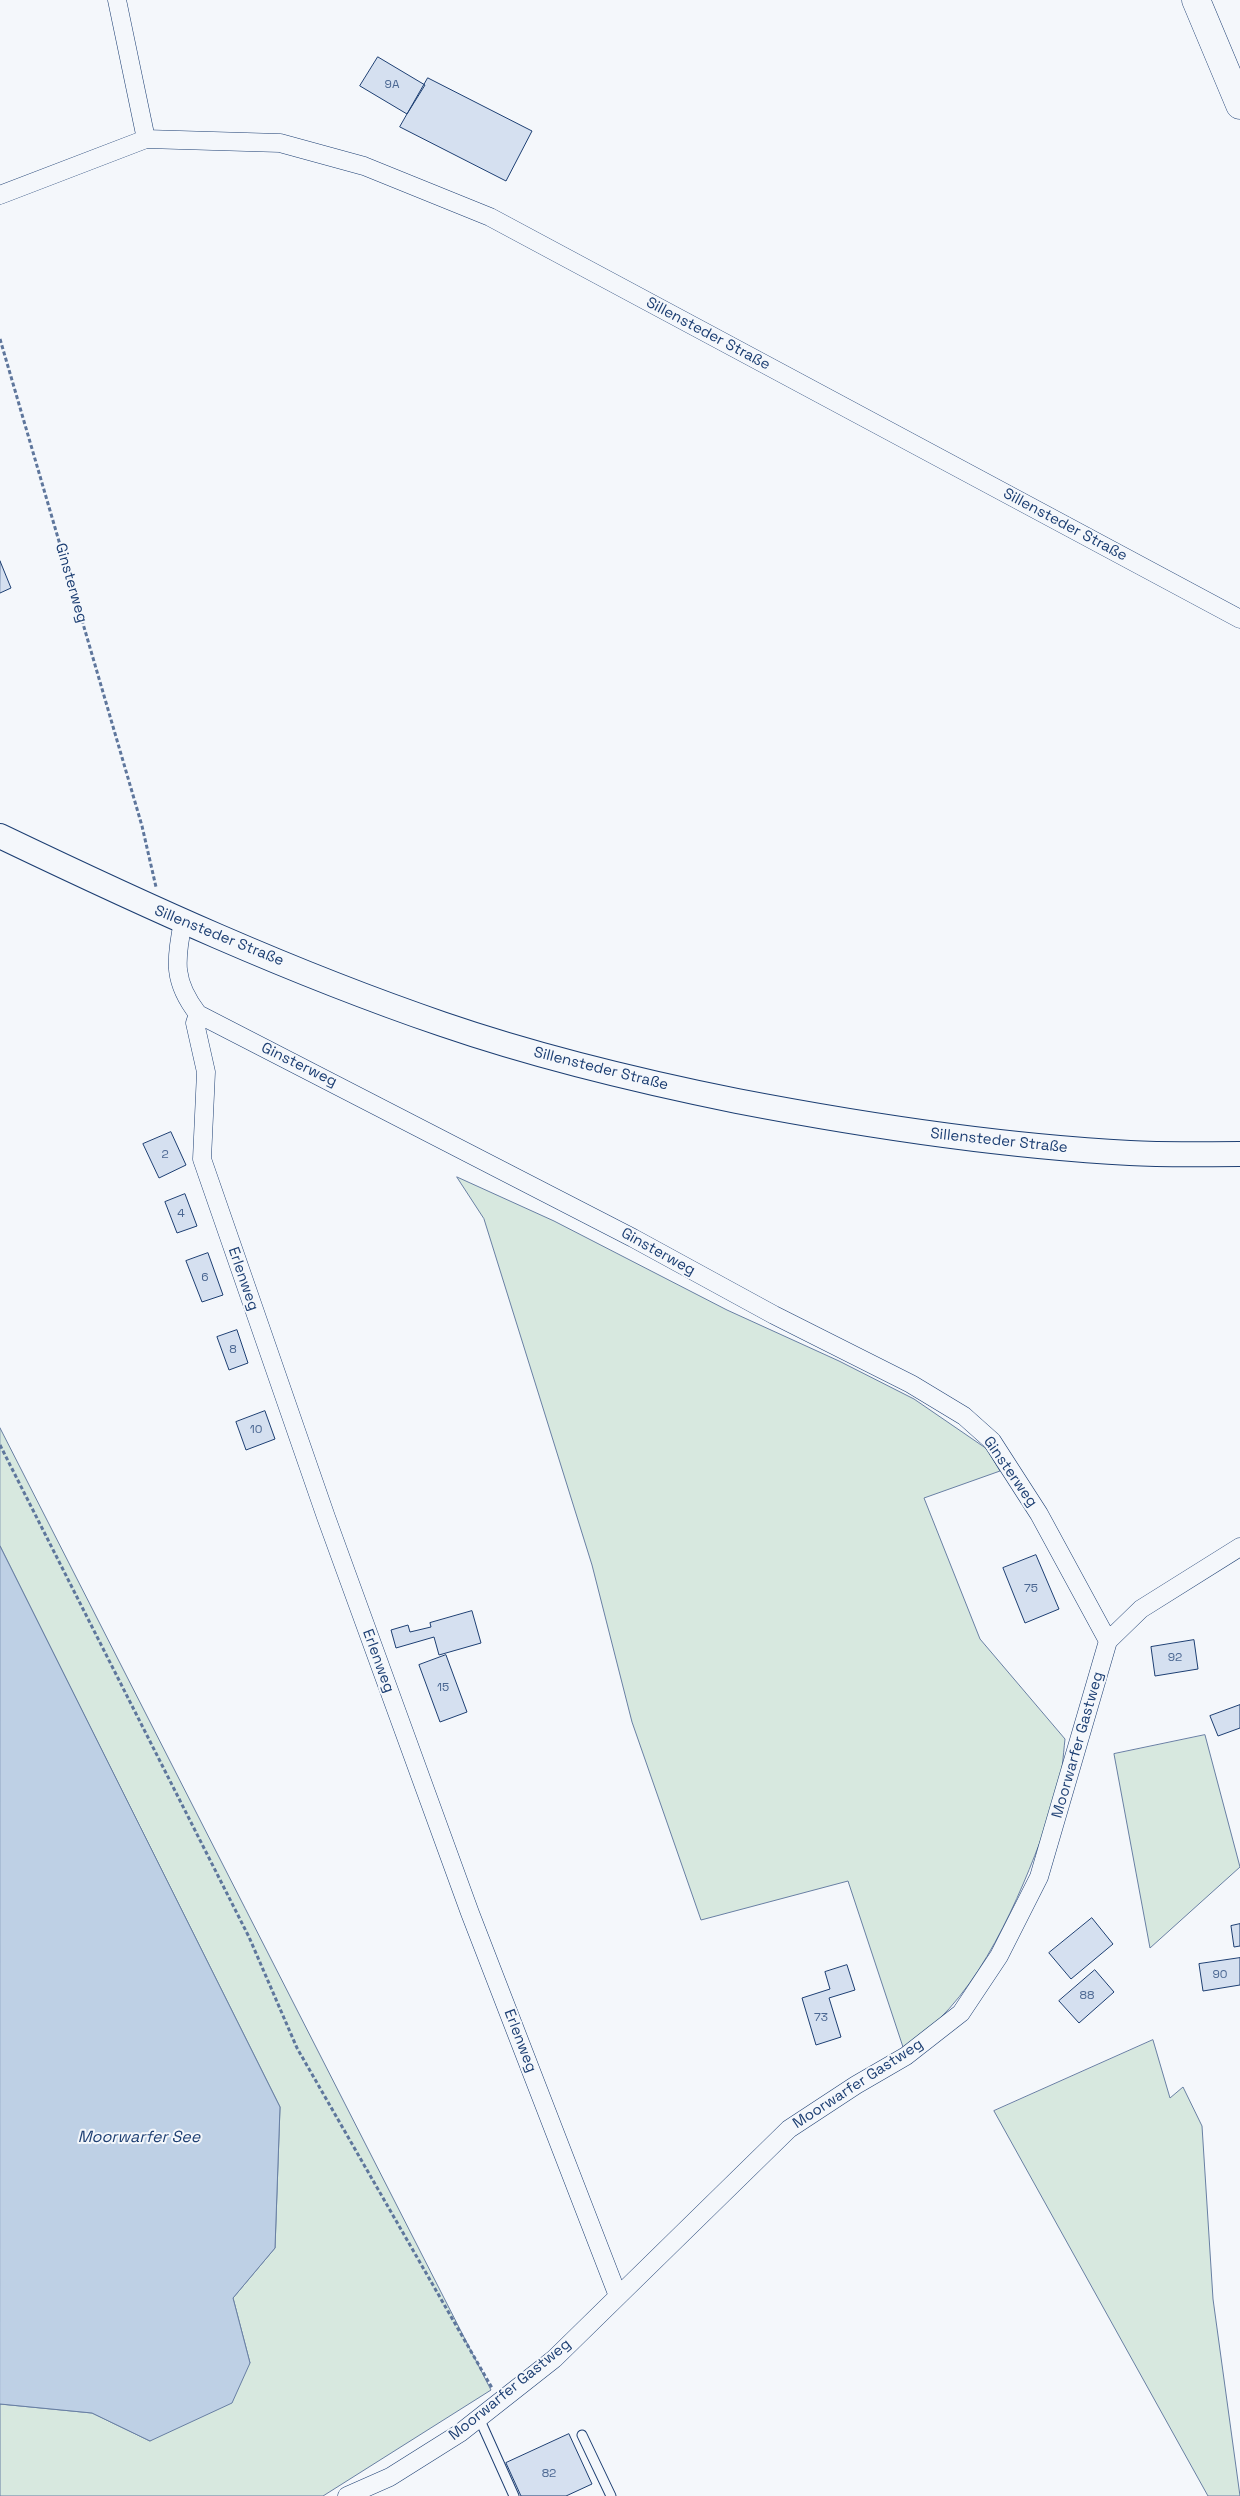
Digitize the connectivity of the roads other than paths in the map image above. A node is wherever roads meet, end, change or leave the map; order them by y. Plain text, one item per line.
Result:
1 (117, 0) edge
2 (1196, 0) edge
3 (1240, 105) edge
4 (146, 139) junction
5 (0, 195) edge
6 (1240, 619) edge
7 (0, 836) edge
8 (183, 922) junction
9 (198, 1014) junction
10 (1240, 1154) edge
11 (1240, 1547) edge
12 (1108, 1641) junction
13 (618, 2296) junction
14 (478, 2418) junction
15 (582, 2434) dead end
16 (347, 2496) edge
17 (514, 2496) edge
18 (611, 2496) edge

1 - 4 street
2 - 3 highway
4 - 5 street, Sillensteder Straße
4 - 6 street, Sillensteder Straße
7 - 8 street, Sillensteder Straße
8 - 9 street
8 - 10 street, Sillensteder Straße
9 - 12 street, Ginsterweg
9 - 13 street, Erlenweg
11 - 12 street, Moorwarfer Gastweg
12 - 13 street, Moorwarfer Gastweg
13 - 14 street, Moorwarfer Gastweg
14 - 16 street, Moorwarfer Gastweg
14 - 17 lane
15 - 18 lane

